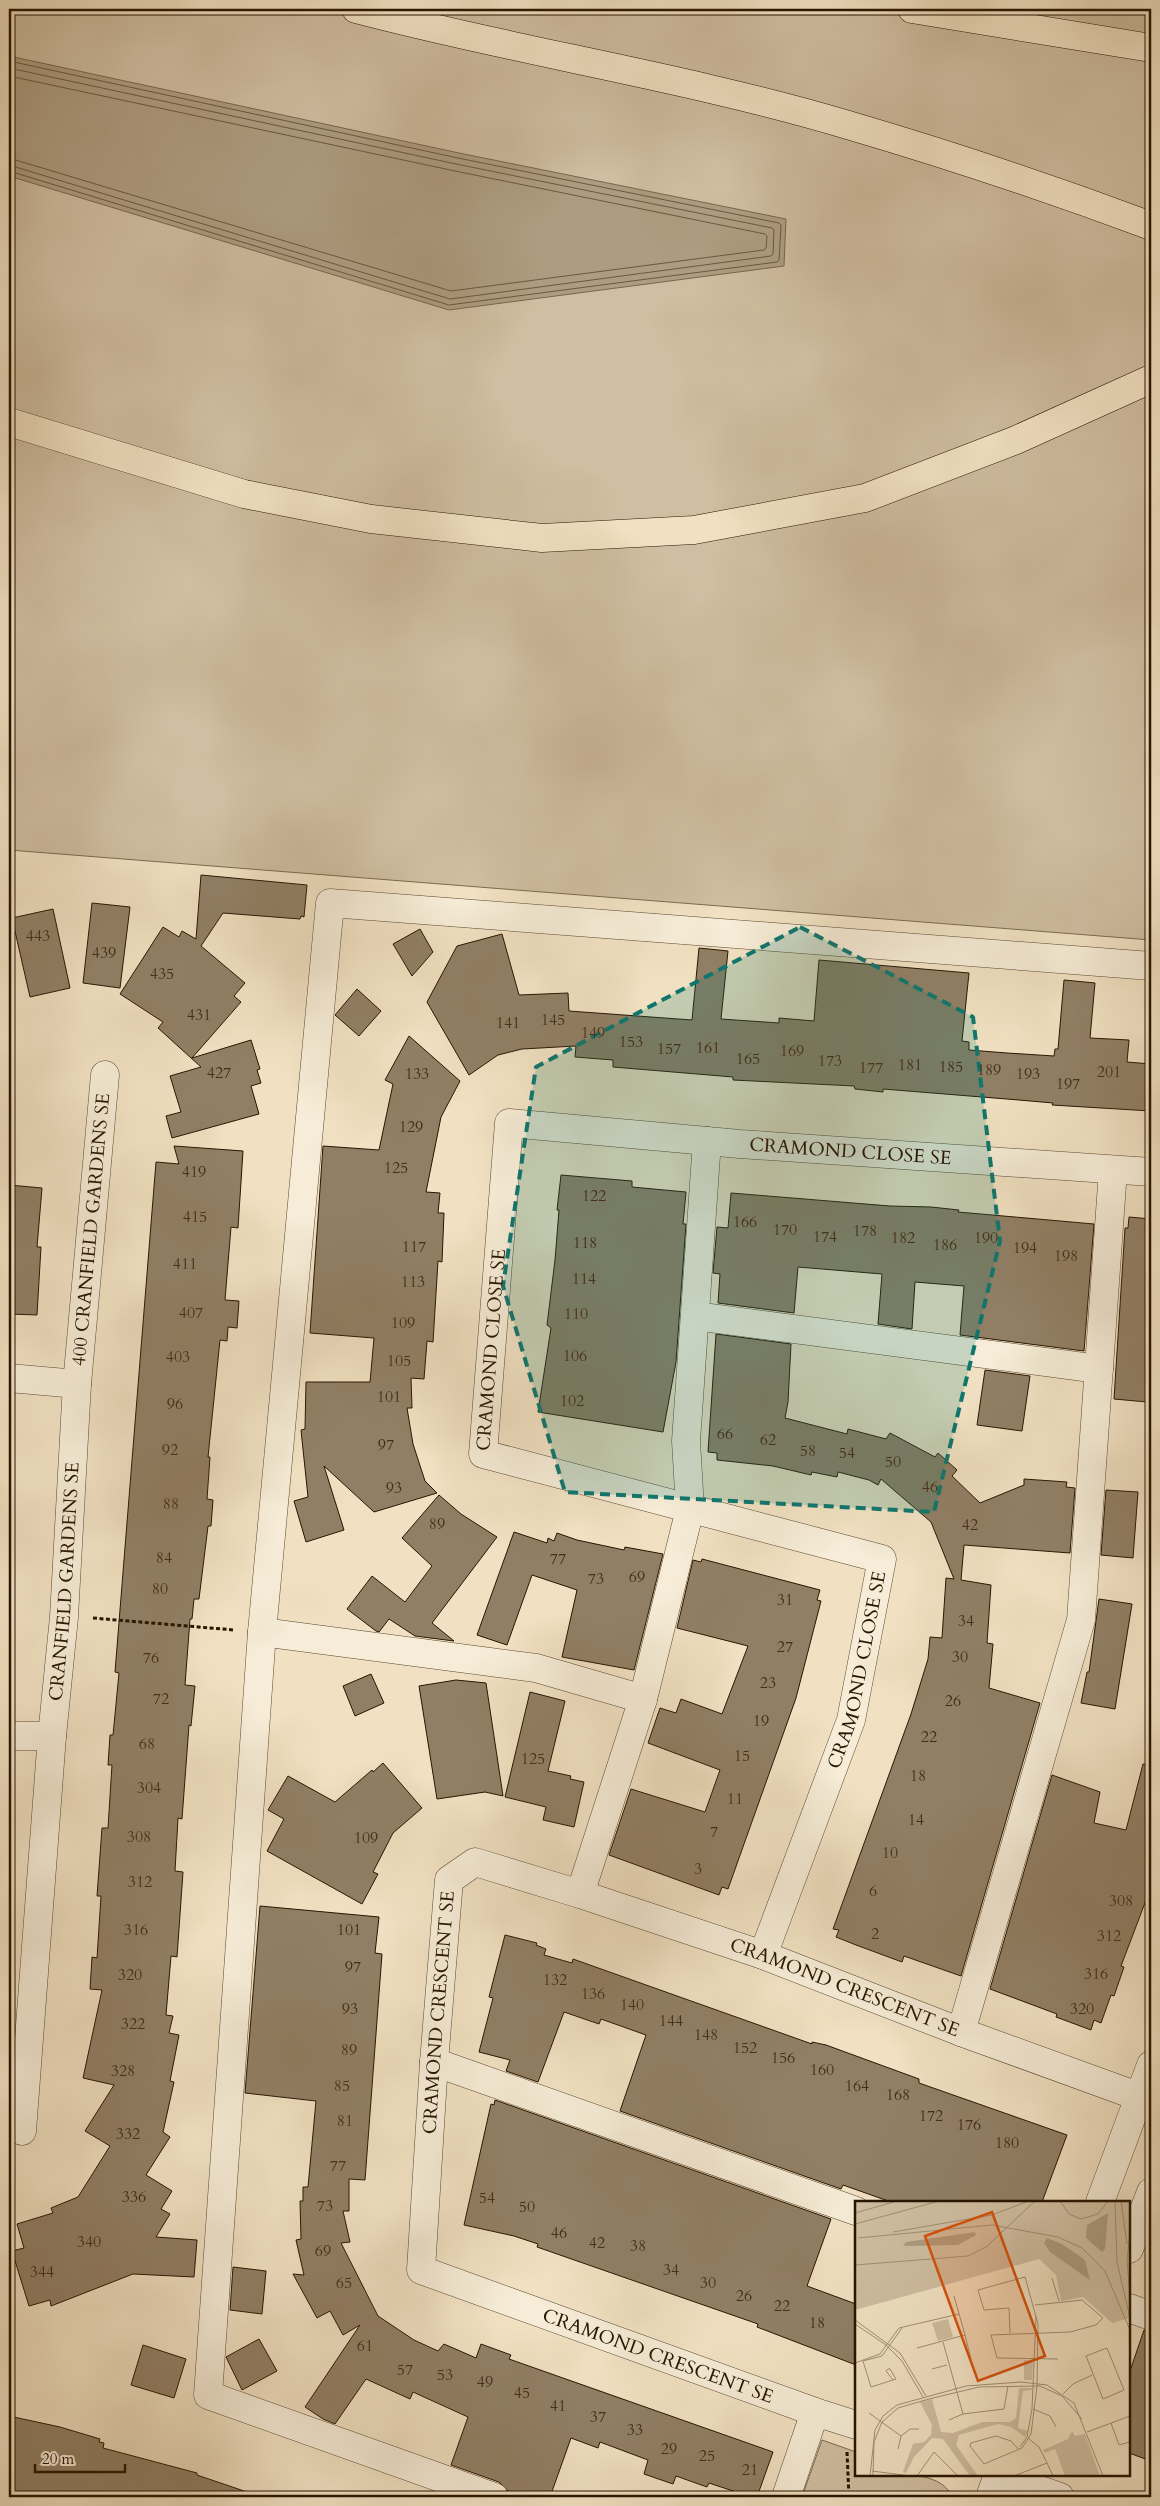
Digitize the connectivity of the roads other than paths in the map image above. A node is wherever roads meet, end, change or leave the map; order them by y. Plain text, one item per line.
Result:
1 (356, 9) edge
2 (912, 9) edge
3 (1151, 48) edge
4 (1151, 226) edge
5 (1151, 379) edge
6 (9, 422) edge
7 (1151, 966) edge
8 (105, 1075) dead end
9 (707, 1141) junction
10 (1113, 1170) junction
11 (1151, 1172) edge
12 (696, 1316) junction
13 (1099, 1369) junction
14 (9, 1378) edge
15 (77, 1384) junction
16 (690, 1509) junction
17 (262, 1632) junction
18 (643, 1699) junction
19 (9, 1736) edge
20 (52, 1736) junction
21 (580, 1894) junction
22 (763, 1955) junction
23 (961, 2032) junction
24 (434, 2062) junction
25 (1151, 2065) edge
26 (1145, 2098) edge
27 (22, 2131) dead end
28 (1151, 2192) edge
29 (1100, 2201) edge
30 (855, 2211) edge
31 (1130, 2246) edge
32 (1130, 2308) edge
33 (1151, 2316) edge
34 (814, 2412) junction
35 (852, 2435) edge
36 (998, 2476) edge
37 (1001, 2476) edge
38 (1047, 2490) edge
39 (494, 2497) edge
40 (786, 2497) edge
41 (990, 2497) edge

1 - 4 highway
2 - 3 highway
5 - 6 highway
7 - 17 street
8 - 15 street, 400 CRANFIELD GARDENS SE
9 - 10 street, CRAMOND CLOSE SE
9 - 12 street
9 - 16 street, CRAMOND CLOSE SE
10 - 11 street, CRAMOND CLOSE SE
10 - 13 street
12 - 13 street
12 - 16 street
13 - 23 street
14 - 15 street
15 - 20 street, CRANFIELD GARDENS SE
16 - 18 street
16 - 22 street, CRAMOND CLOSE SE
17 - 18 street
17 - 39 street
18 - 21 street
19 - 20 street
20 - 27 street, CRANFIELD GARDENS SE
21 - 22 street, CRAMOND CRESCENT SE
21 - 24 street, CRAMOND CRESCENT SE
22 - 23 street, CRAMOND CRESCENT SE
23 - 26 street, CRAMOND CRESCENT SE
24 - 30 street
24 - 34 street, CRAMOND CRESCENT SE
25 - 26 street
26 - 29 street
28 - 31 street
32 - 33 street
34 - 35 street, CRAMOND CRESCENT SE
34 - 40 street
36 - 41 street
37 - 38 street

